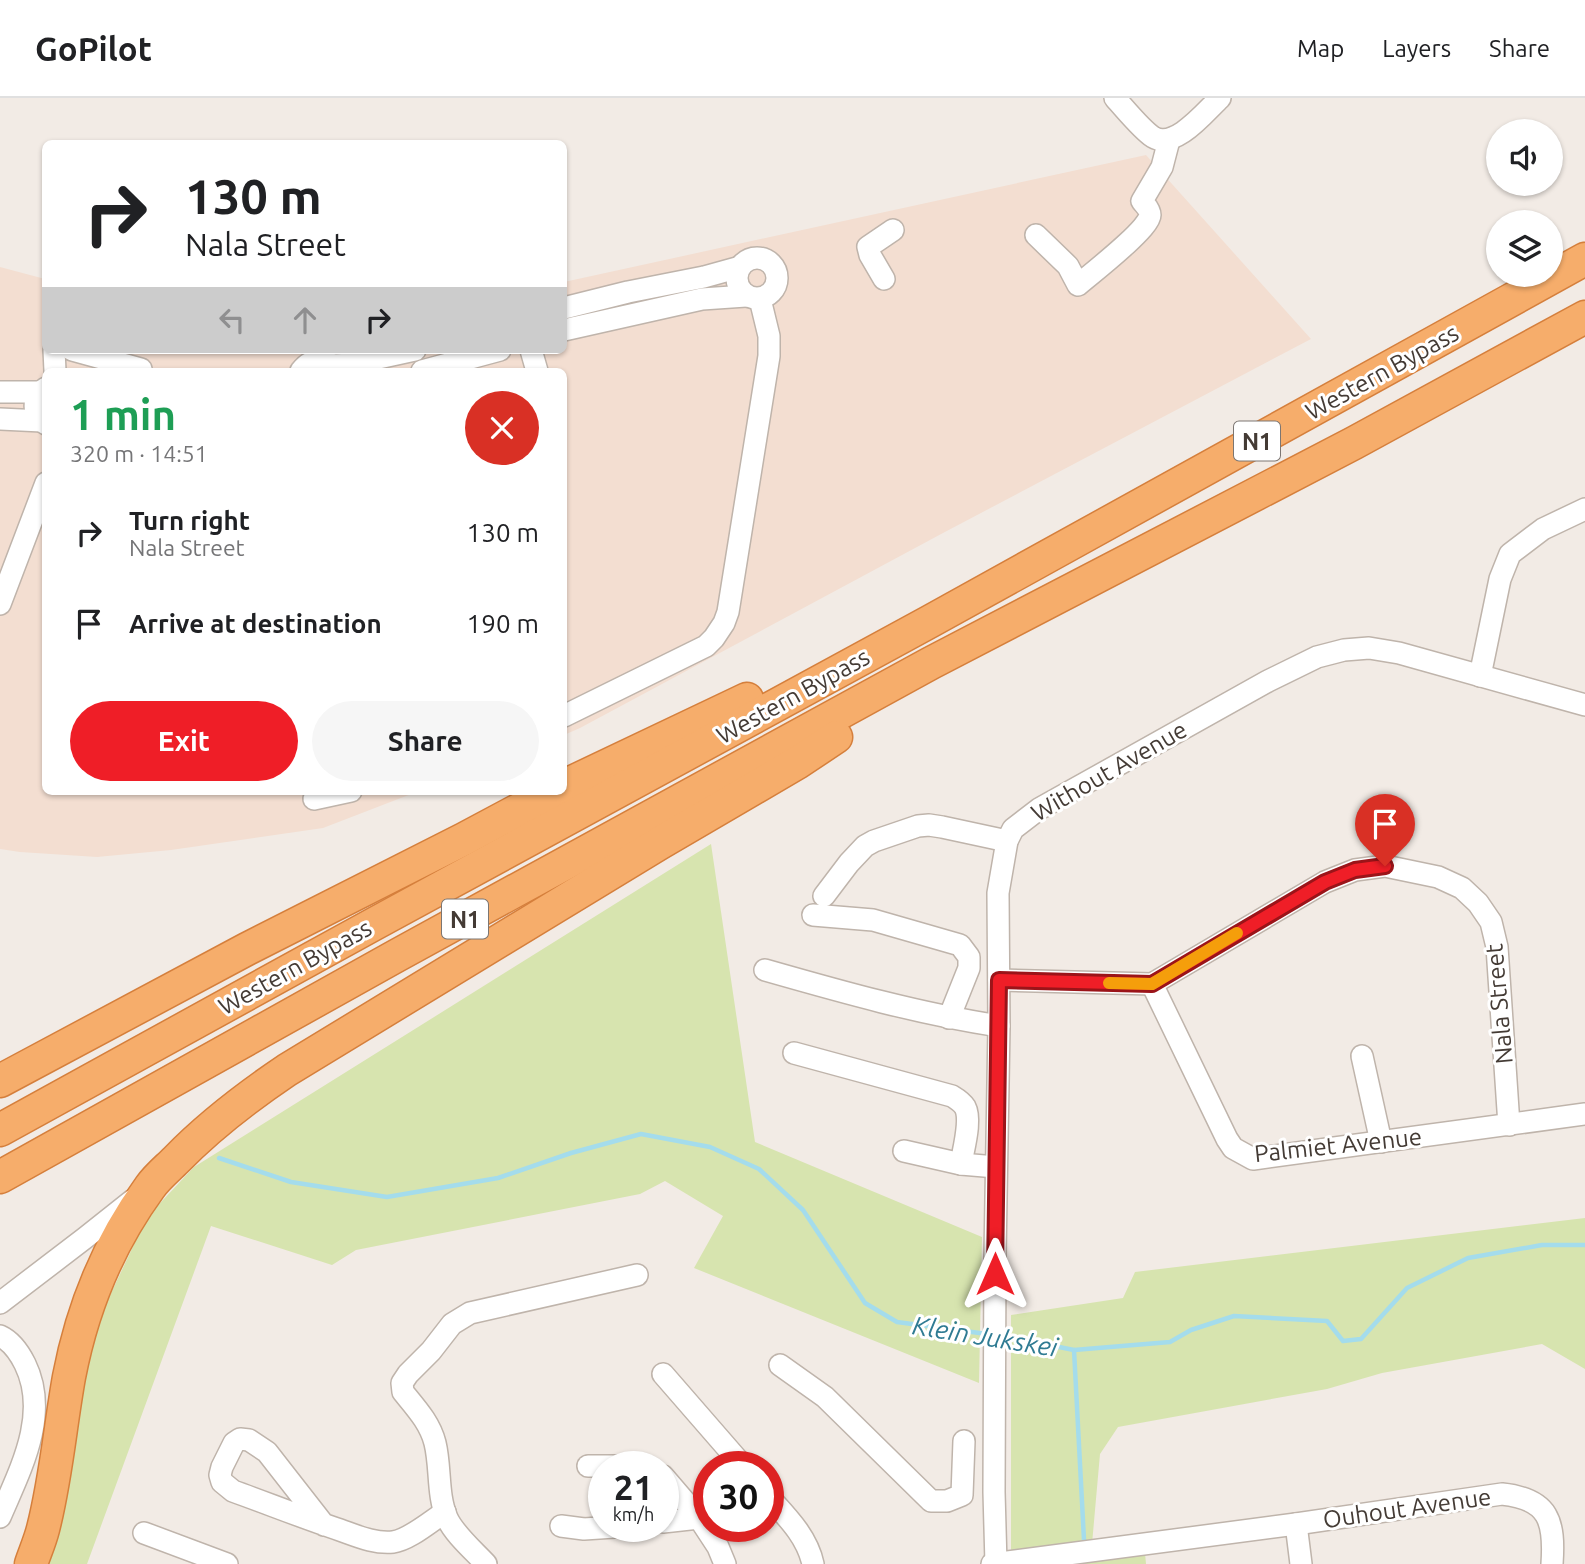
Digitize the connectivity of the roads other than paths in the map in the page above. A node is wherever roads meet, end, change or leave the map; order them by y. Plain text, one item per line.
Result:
1 (1115, 98) edge
2 (1220, 98) edge
3 (1165, 140) junction
4 (893, 230) dead end
5 (1036, 235) dead end
6 (1585, 259) edge
7 (740, 267) junction
8 (884, 279) dead end
9 (753, 297) junction
10 (567, 308) edge
11 (1585, 317) edge
12 (567, 330) edge
13 (87, 354) edge
14 (397, 354) edge
15 (485, 354) edge
16 (137, 368) edge
17 (304, 368) edge
18 (336, 368) edge
19 (433, 368) edge
20 (42, 390) edge
21 (0, 392) edge
22 (0, 419) edge
23 (42, 421) edge
24 (42, 423) edge
25 (42, 494) edge
26 (1585, 509) edge
27 (0, 604) edge
28 (929, 622) junction
29 (931, 663) junction
30 (1480, 676) junction
31 (1585, 705) edge
32 (567, 715) edge
33 (567, 784) edge
34 (332, 795) edge
35 (546, 795) edge
36 (314, 799) dead end
37 (1007, 841) junction
38 (824, 896) dead end
39 (813, 915) dead end
40 (765, 971) dead end
41 (999, 980) junction
42 (1152, 984) junction
43 (949, 1018) junction
44 (999, 1026) junction
45 (794, 1053) dead end
46 (1362, 1056) dead end
47 (0, 1081) edge
48 (1585, 1114) edge
49 (1509, 1125) junction
50 (0, 1130) edge
51 (1381, 1142) junction
52 (904, 1151) dead end
53 (961, 1164) junction
54 (996, 1167) junction
55 (0, 1177) edge
56 (151, 1185) junction
57 (637, 1275) dead end
58 (0, 1303) edge
59 (0, 1336) edge
60 (780, 1365) dead end
61 (663, 1374) dead end
62 (964, 1440) dead end
63 (730, 1451) edge
64 (994, 1492) junction
65 (679, 1495) edge
66 (962, 1495) junction
67 (693, 1511) edge
68 (445, 1512) junction
69 (784, 1514) edge
70 (0, 1517) edge
71 (1296, 1524) junction
72 (324, 1525) junction
73 (561, 1526) dead end
74 (588, 1529) edge
75 (144, 1533) dead end
76 (715, 1542) edge
77 (31, 1564) edge
78 (226, 1564) edge
79 (485, 1564) edge
80 (725, 1564) edge
81 (813, 1564) edge
82 (995, 1564) edge
83 (1301, 1564) edge
84 (1552, 1564) edge

1 - 3 street
2 - 3 street
3 - 5 street
4 - 8 street
6 - 28 highway, Western Bypass / N1
7 - 9 street
7 - 9 street
7 - 10 street
9 - 12 street
9 - 32 street
11 - 29 highway, Western Bypass / N1
13 - 16 street
14 - 18 street
15 - 19 street
17 - 18 street
20 - 21 street
20 - 23 street
22 - 24 street
25 - 27 street
26 - 30 street
28 - 33 highway
28 - 50 highway, Western Bypass / N1
29 - 55 highway, Western Bypass / N1
29 - 56 highway
30 - 31 street, Without Avenue
30 - 37 street, Without Avenue
34 - 36 street
35 - 47 highway
37 - 38 street
37 - 41 street, Without Avenue
39 - 43 street
40 - 43 street
41 - 42 street
41 - 44 street, Without Avenue
42 - 49 street, Nala Street
42 - 51 street, Palmiet Avenue
43 - 44 street
44 - 54 street, Without Avenue
45 - 53 street
46 - 51 street
48 - 49 street, Palmiet Avenue
49 - 51 street, Palmiet Avenue
52 - 53 street
53 - 54 street
54 - 64 street, Without Avenue
56 - 58 street
56 - 77 highway
57 - 68 street
59 - 70 street
60 - 66 street
61 - 63 street
62 - 66 street
64 - 66 street
64 - 82 street, Without Avenue
65 - 67 street
68 - 72 street
68 - 79 street
69 - 81 street
71 - 82 street, Ouhout Avenue
71 - 83 street, Ouhout Avenue
71 - 84 street, Ouhout Avenue
72 - 72 street
73 - 74 street
75 - 78 street
76 - 80 street

